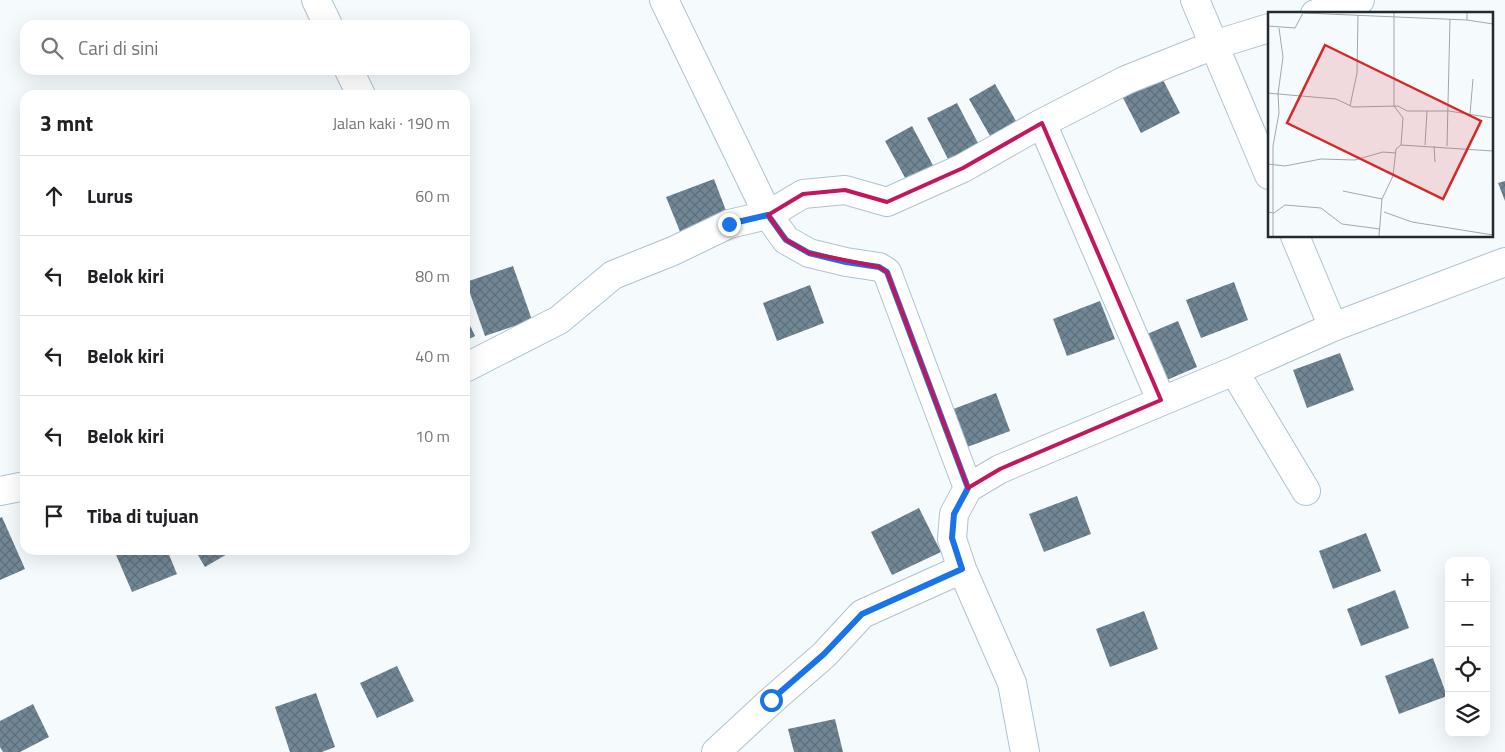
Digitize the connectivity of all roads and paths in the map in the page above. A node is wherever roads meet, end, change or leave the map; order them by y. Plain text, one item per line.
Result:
1 (316, 0) edge
2 (664, 0) edge
3 (1195, 0) edge
4 (1360, 0) edge
5 (1321, 12) edge
6 (326, 20) edge
7 (1268, 28) edge
8 (1214, 45) junction
9 (351, 75) edge
10 (359, 90) edge
11 (1042, 123) junction
12 (1268, 173) edge
13 (768, 215) junction
14 (1296, 238) edge
15 (1505, 262) edge
16 (1333, 327) junction
17 (470, 365) edge
18 (1234, 371) junction
19 (1161, 400) junction
20 (20, 487) edge
21 (968, 488) junction
22 (0, 491) edge
23 (1306, 491) dead end
24 (962, 569) junction
25 (716, 752) edge
26 (1026, 752) edge

1 - 6 street
2 - 13 street
3 - 8 street
4 - 5 street
7 - 8 street
8 - 11 street
8 - 12 street
9 - 10 street
11 - 13 street
11 - 19 street
13 - 17 street
13 - 21 street
14 - 16 street
15 - 16 street
16 - 18 street
18 - 19 street
18 - 23 street
19 - 21 street
20 - 22 street
21 - 24 street
24 - 25 street
24 - 26 street

